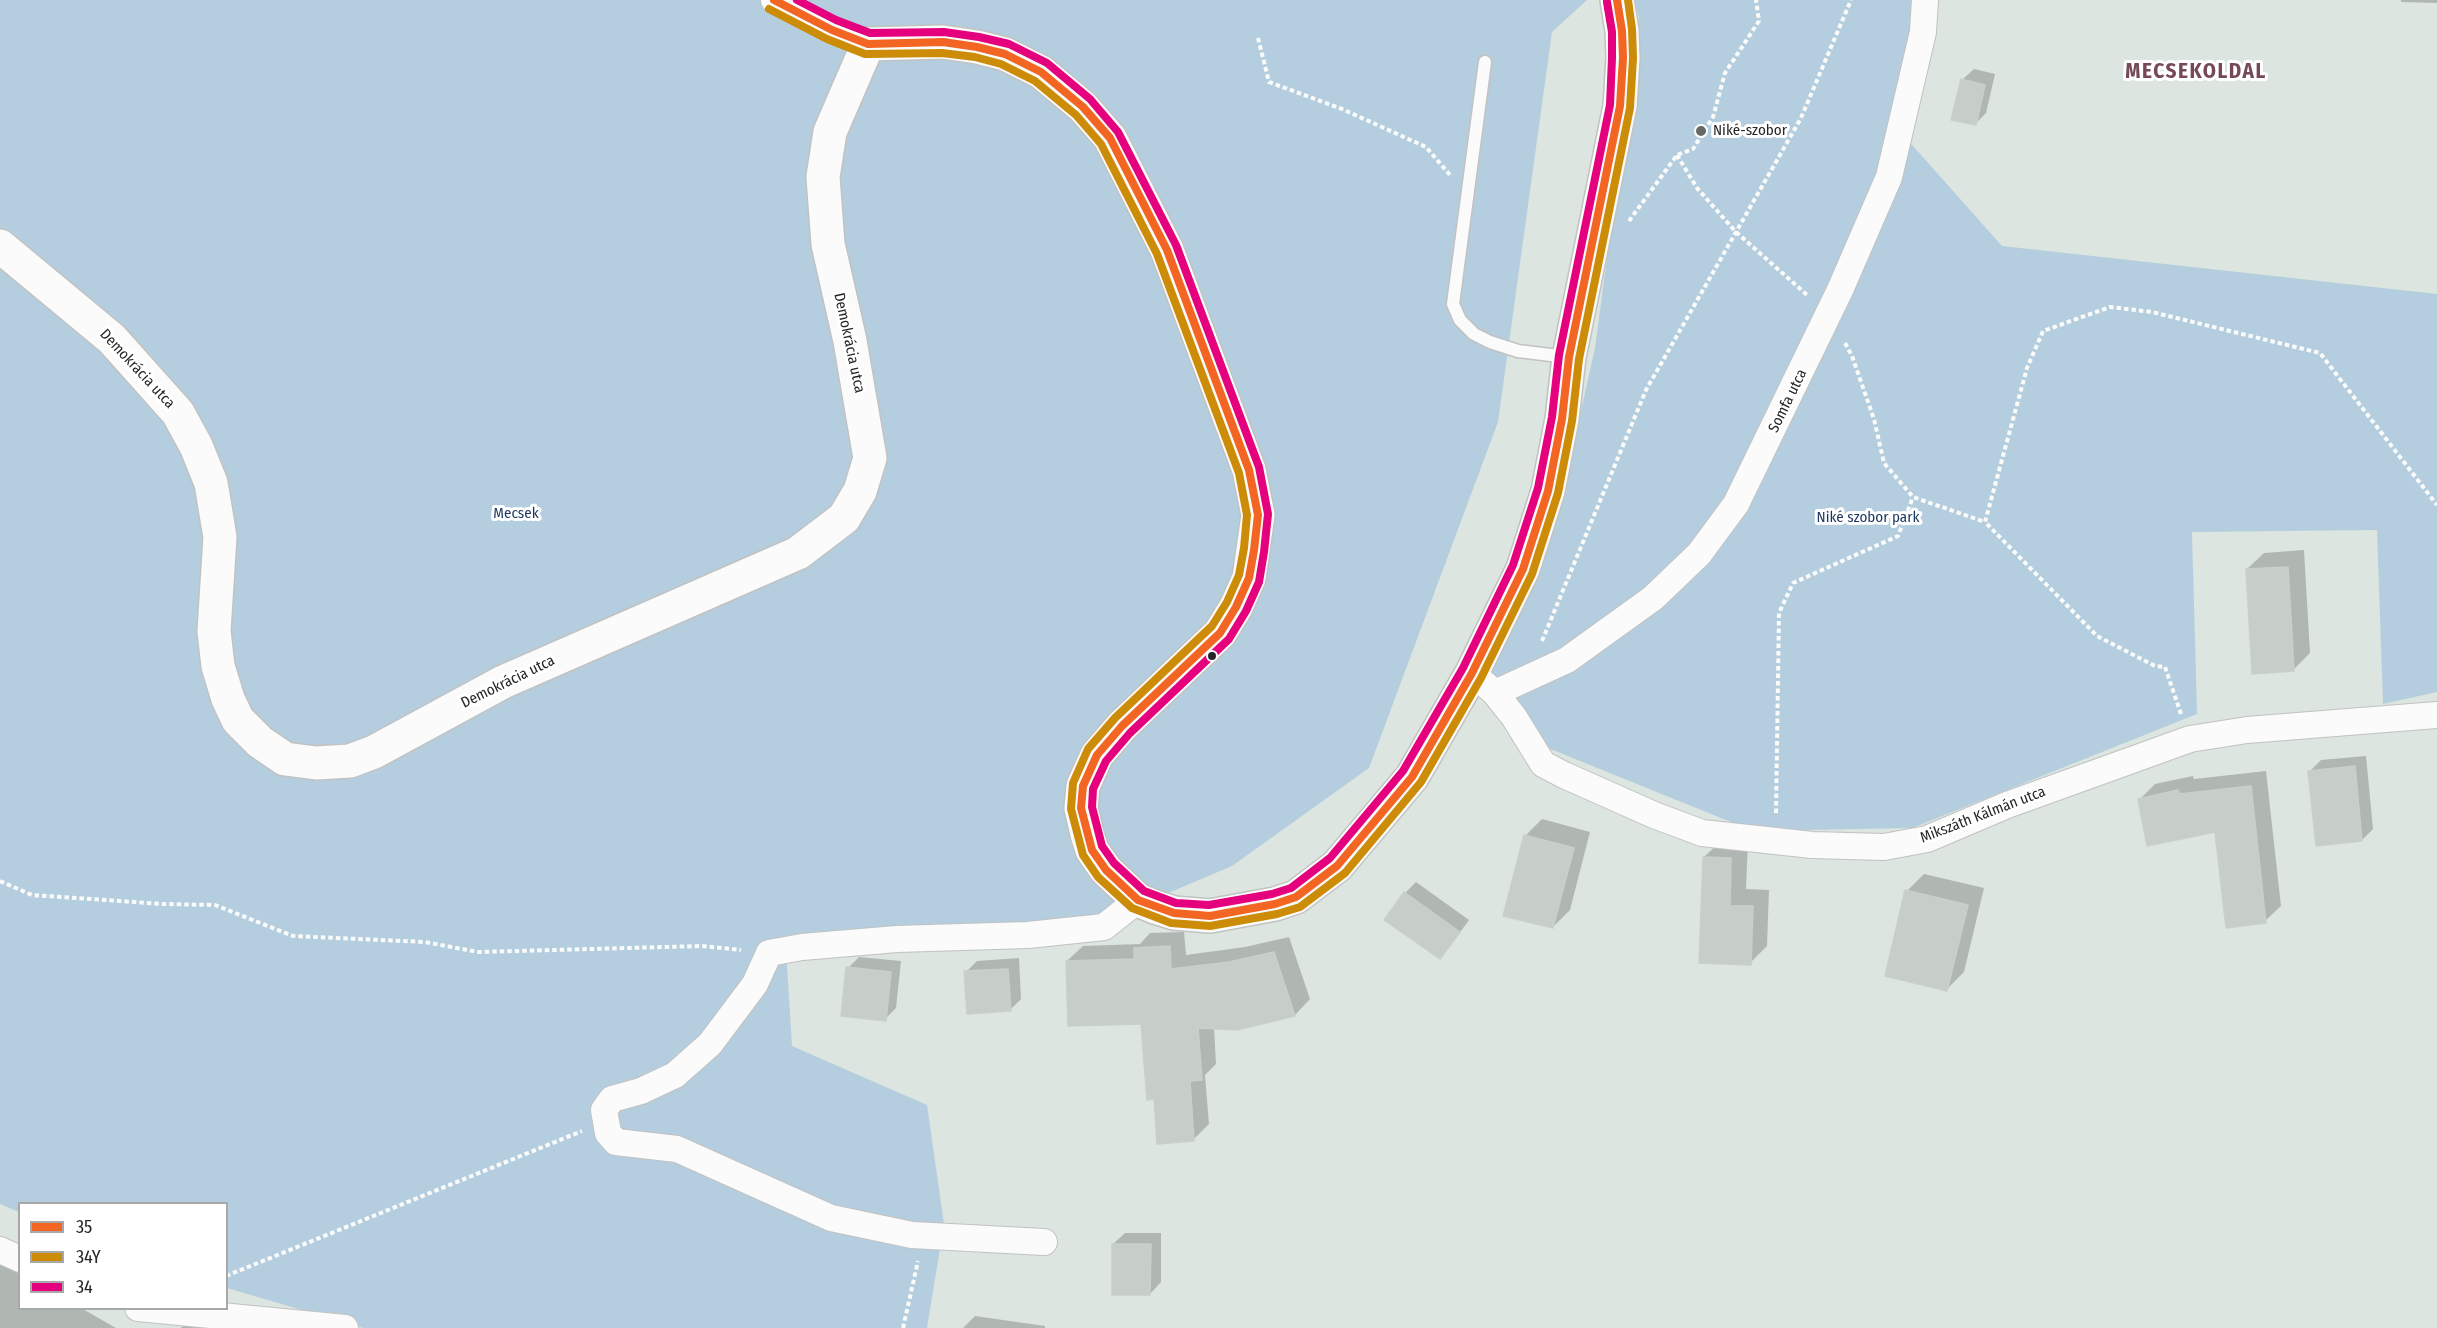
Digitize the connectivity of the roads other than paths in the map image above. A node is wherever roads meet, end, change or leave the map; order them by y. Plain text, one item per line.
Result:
1 (774, 0) edge
2 (1617, 0) edge
3 (1925, 0) edge
4 (868, 44) junction
5 (1485, 62) dead end
6 (0, 246) edge
7 (1569, 357) junction
8 (1483, 683) junction
9 (2437, 715) edge
10 (1138, 900) junction
11 (1044, 1242) dead end
12 (0, 1250) edge
13 (18, 1258) edge
14 (159, 1310) edge
15 (345, 1328) edge

1 - 4 street
2 - 7 street
3 - 8 street, Somfa utca
4 - 6 street, Demokrácia utca
4 - 10 street
5 - 7 lane
7 - 8 street
8 - 9 street, Mikszáth Kálmán utca
8 - 10 street
10 - 11 street
12 - 13 street
14 - 15 street

